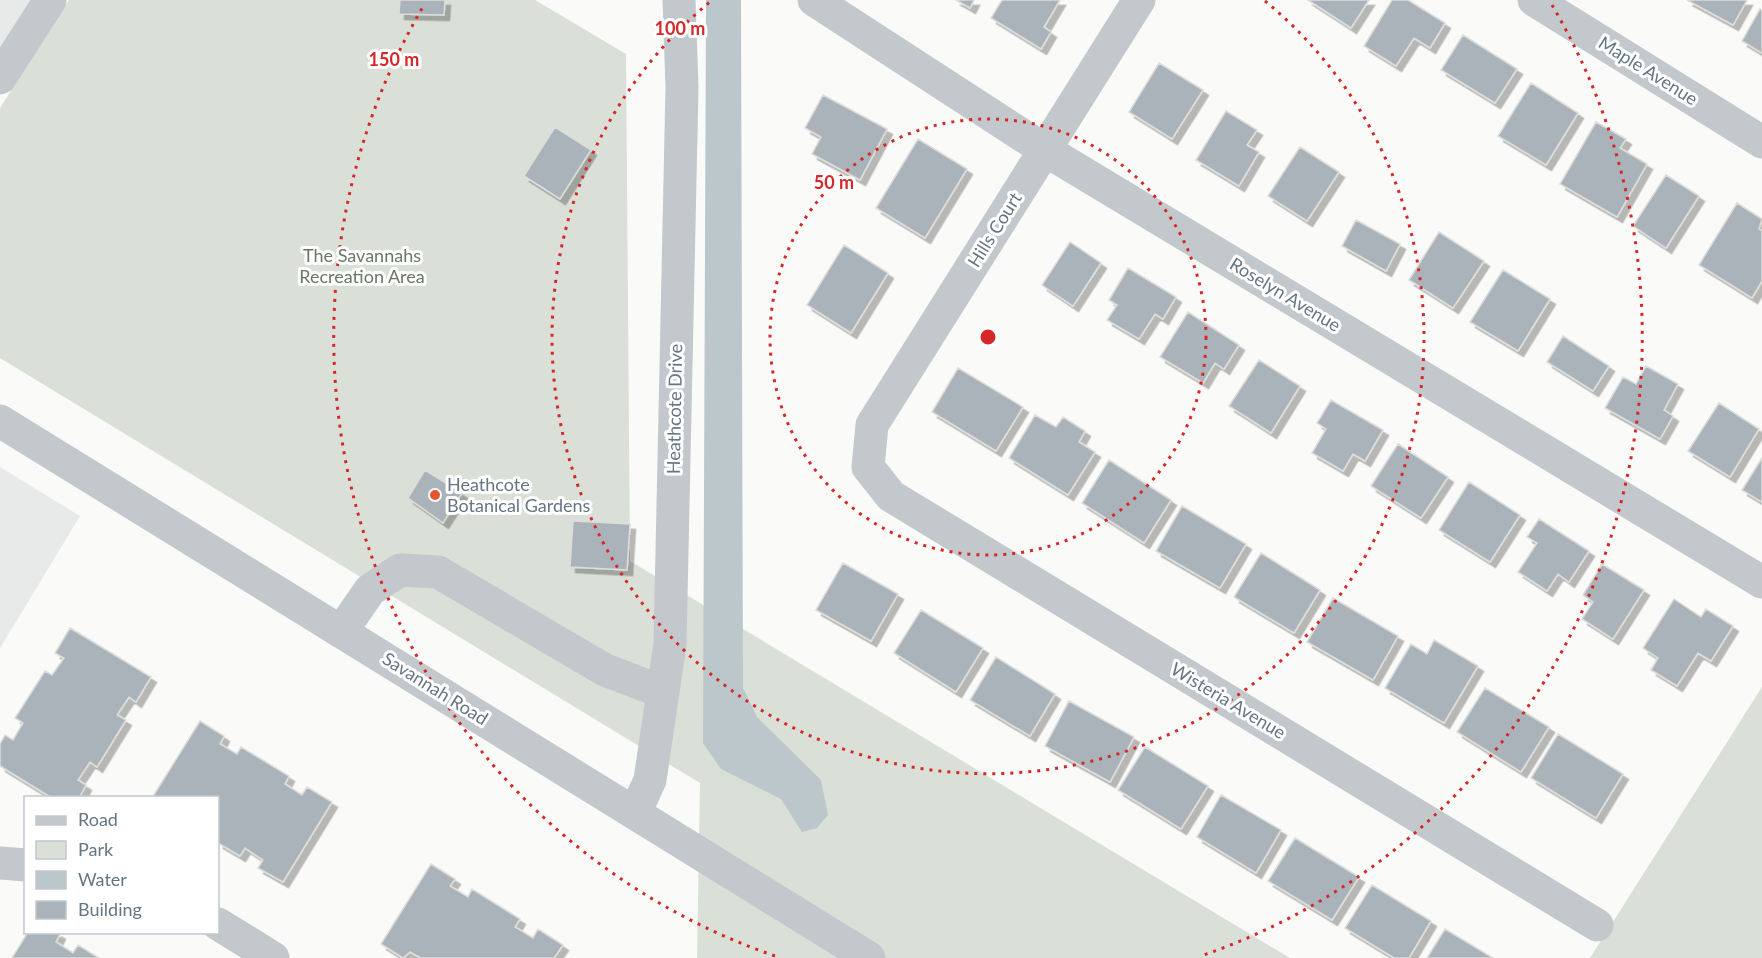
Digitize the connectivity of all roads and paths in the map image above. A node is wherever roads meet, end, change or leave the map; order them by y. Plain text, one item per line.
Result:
1 (50, 0) edge
2 (679, 0) edge
3 (814, 0) edge
4 (1139, 0) edge
5 (1534, 0) edge
6 (0, 78) edge
7 (1762, 142) edge
8 (1045, 150) junction
9 (0, 421) edge
10 (868, 467) joint
11 (1762, 582) edge
12 (341, 632) junction
13 (663, 692) junction
14 (635, 813) junction
15 (0, 862) edge
16 (24, 865) edge
17 (219, 925) edge
18 (1597, 925) dead end
19 (273, 958) edge
20 (869, 958) edge

1 - 6 street
2 - 13 street, Heathcote Drive
3 - 8 street, Roselyn Avenue
4 - 8 street, Hills Court
5 - 7 street, Maple Avenue
8 - 10 street, Hills Court
8 - 11 street, Roselyn Avenue
9 - 12 street, Savannah Road
10 - 18 street, Wisteria Avenue
12 - 13 street
12 - 14 street, Savannah Road
13 - 14 street, Heathcote Drive
14 - 20 street, Savannah Road
15 - 16 street
17 - 19 street

